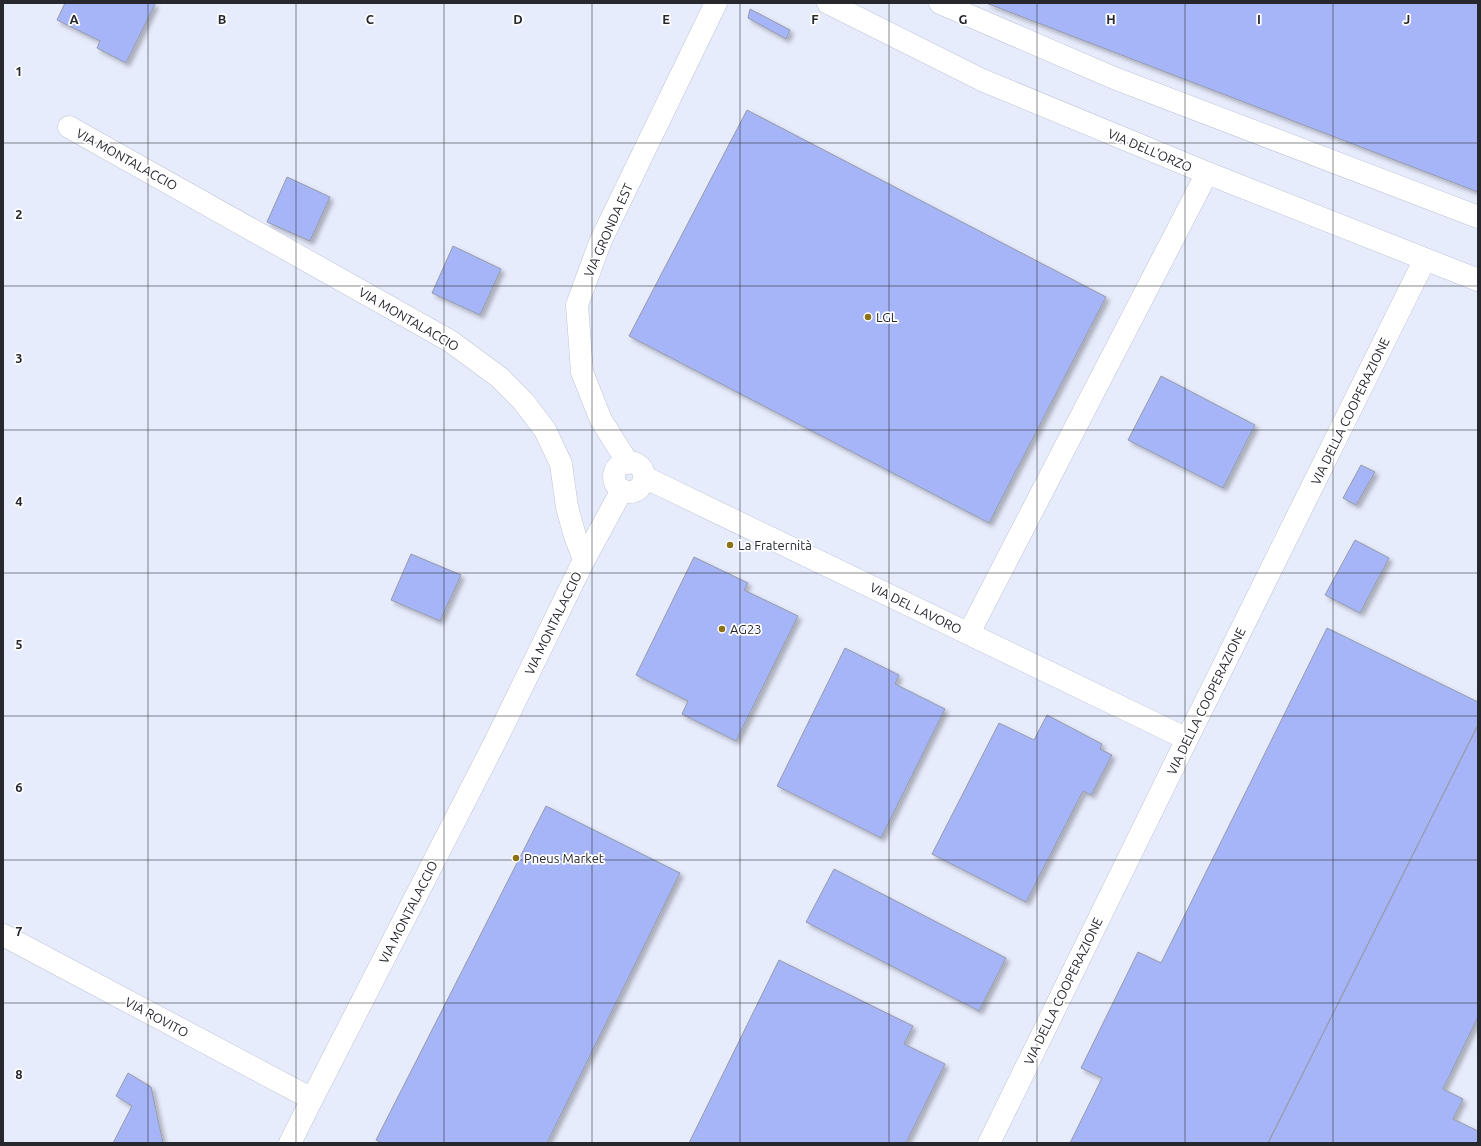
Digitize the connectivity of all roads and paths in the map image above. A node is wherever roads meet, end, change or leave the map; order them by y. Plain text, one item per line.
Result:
1 (716, 3) edge
2 (828, 3) edge
3 (940, 3) edge
4 (69, 127) dead end
5 (1206, 173) junction
6 (1478, 217) edge
7 (1425, 259) junction
8 (1478, 280) edge
9 (628, 463) junction
10 (644, 476) junction
11 (622, 490) junction
12 (584, 560) junction
13 (969, 633) junction
14 (1187, 739) junction
15 (3, 936) edge
16 (312, 1099) junction
17 (290, 1143) edge
18 (989, 1143) edge

1 - 9 street, VIA GRONDA EST
2 - 5 street, VIA DELL'ORZO
3 - 6 street
4 - 12 street, VIA MONTALACCIO
5 - 7 street, VIA DELL'ORZO
5 - 13 street
7 - 8 street, VIA DELL'ORZO
7 - 14 street, VIA DELLA COOPERAZIONE
9 - 10 street, VIA GRONDA EST
9 - 11 street
10 - 11 street
10 - 13 street, VIA DEL LAVORO
11 - 12 street
12 - 16 street, VIA MONTALACCIO
13 - 14 street, VIA DEL LAVORO
14 - 18 street, VIA DELLA COOPERAZIONE
15 - 16 street, VIA ROVITO
16 - 17 street, VIA MONTALACCIO

